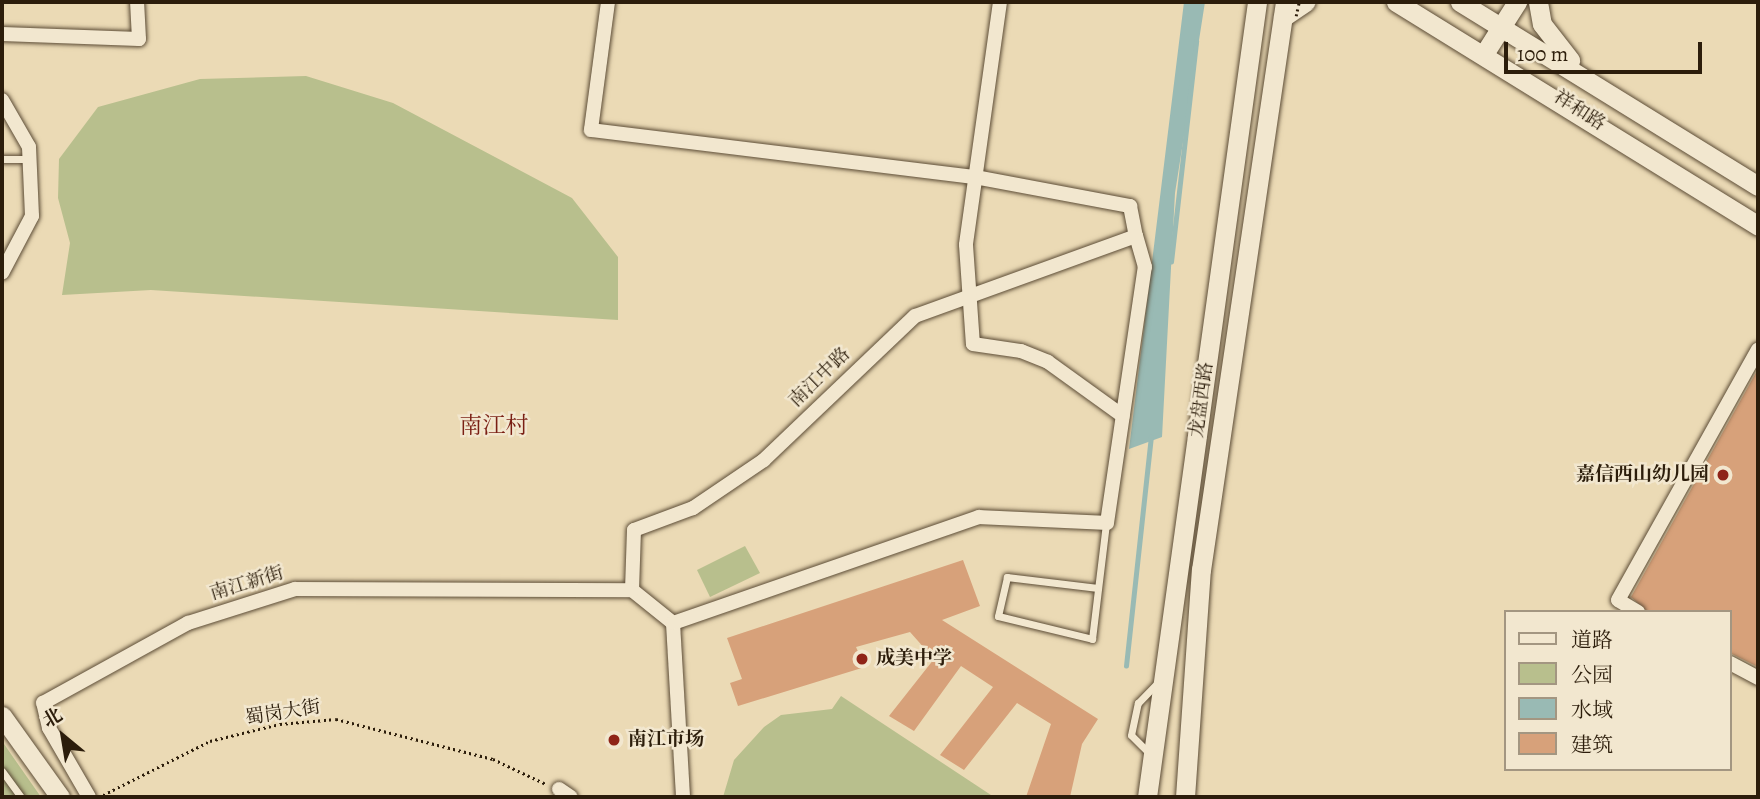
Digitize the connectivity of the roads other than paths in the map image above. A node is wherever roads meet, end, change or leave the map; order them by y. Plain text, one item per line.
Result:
1 (137, 2) edge
2 (608, 2) edge
3 (1000, 2) edge
4 (1396, 2) edge
5 (1517, 2) edge
6 (1538, 2) edge
7 (1470, 4) edge
8 (1254, 6) edge
9 (1292, 9) edge
10 (1502, 26) junction
11 (2, 34) edge
12 (1455, 37) junction
13 (1484, 54) junction
14 (1588, 78) junction
15 (2, 100) edge
16 (2, 159) edge
17 (29, 159) junction
18 (975, 177) junction
19 (1758, 186) edge
20 (1758, 226) edge
21 (1136, 236) junction
22 (2, 273) edge
23 (966, 298) junction
24 (1758, 350) edge
25 (1123, 416) junction
26 (1107, 523) junction
27 (1098, 588) junction
28 (632, 590) junction
29 (1636, 610) edge
30 (673, 622) junction
31 (1732, 664) edge
32 (1758, 678) edge
33 (2, 716) edge
34 (2, 771) edge
35 (21, 797) edge
36 (60, 797) edge
37 (89, 797) edge
38 (682, 797) edge
39 (1147, 797) edge
40 (1185, 797) edge

1 - 11 street
2 - 18 street
3 - 18 street
4 - 12 street, 祥和路
5 - 10 street
6 - 14 street
7 - 10 street
7 - 12 street
8 - 39 street, 龙盘西路
9 - 40 street, 龙盘西路
10 - 13 street
10 - 14 street
12 - 13 street, 祥和路
13 - 20 street, 祥和路
14 - 19 street
15 - 17 street
16 - 17 lane
17 - 22 street
18 - 21 street
18 - 23 street
21 - 23 street, 南江中路
21 - 25 street
23 - 25 street
23 - 28 street, 南江中路
24 - 29 street
25 - 26 street
26 - 27 lane
26 - 30 street
27 - 27 lane
28 - 30 street
28 - 37 street, 南江新街
30 - 38 street
31 - 32 street
33 - 36 street
34 - 35 lane

